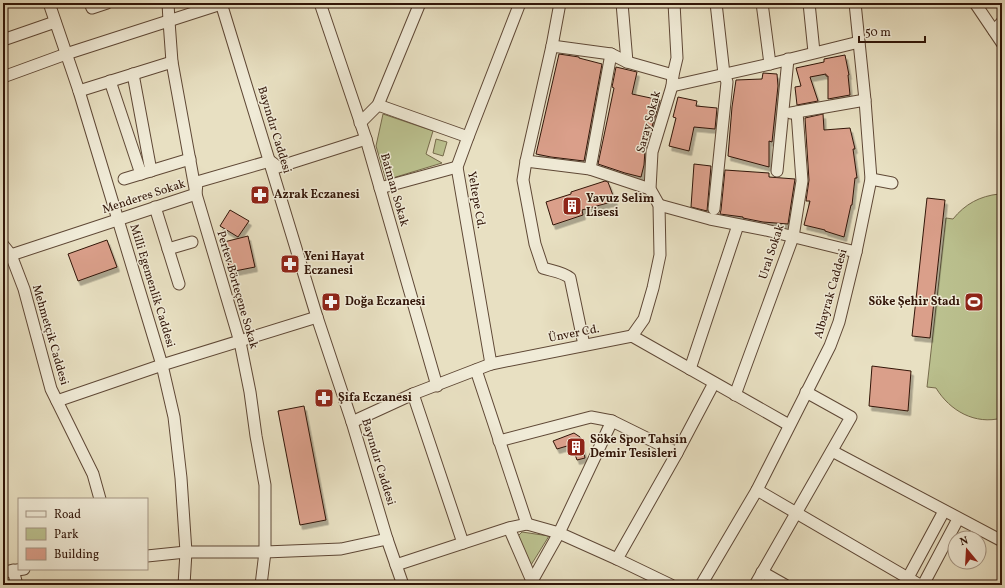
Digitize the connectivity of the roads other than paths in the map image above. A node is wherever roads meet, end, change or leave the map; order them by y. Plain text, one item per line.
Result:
1 (49, 3) edge
2 (90, 3) edge
3 (107, 3) edge
4 (168, 3) edge
5 (221, 3) edge
6 (420, 3) edge
7 (520, 3) edge
8 (560, 3) edge
9 (622, 3) edge
10 (674, 3) edge
11 (716, 3) edge
12 (762, 3) edge
13 (809, 3) edge
14 (855, 3) edge
15 (974, 3) edge
16 (321, 4) edge
17 (169, 21) junction
18 (55, 22) junction
19 (1002, 22) edge
20 (994, 31) junction
21 (3, 40) edge
22 (858, 42) junction
23 (1002, 43) edge
24 (552, 46) junction
25 (814, 52) junction
26 (66, 54) junction
27 (611, 54) junction
28 (788, 60) junction
29 (172, 62) junction
30 (627, 62) junction
31 (770, 64) junction
32 (133, 74) junction
33 (724, 74) junction
34 (3, 77) edge
35 (110, 81) junction
36 (672, 81) junction
37 (79, 91) junction
38 (865, 100) junction
39 (378, 105) junction
40 (797, 112) junction
41 (782, 115) junction
42 (360, 123) junction
43 (468, 137) junction
44 (366, 139) junction
45 (190, 159) junction
46 (270, 161) junction
47 (526, 161) junction
48 (457, 167) junction
49 (590, 169) junction
50 (777, 171) dead end
51 (146, 172) junction
52 (124, 179) dead end
53 (871, 179) junction
54 (892, 183) dead end
55 (380, 188) junction
56 (650, 189) junction
57 (196, 194) junction
58 (659, 205) junction
59 (155, 208) junction
60 (714, 209) dead end
61 (118, 220) junction
62 (738, 225) junction
63 (793, 237) junction
64 (192, 242) dead end
65 (3, 245) edge
66 (168, 249) junction
67 (856, 252) junction
68 (11, 255) junction
69 (178, 284) dead end
70 (317, 316) junction
71 (632, 336) junction
72 (240, 342) junction
73 (584, 345) junction
74 (491, 364) junction
75 (162, 366) junction
76 (690, 369) junction
77 (476, 370) junction
78 (714, 384) junction
79 (437, 386) junction
80 (806, 392) junction
81 (413, 394) junction
82 (735, 395) junction
83 (57, 401) junction
84 (612, 421) junction
85 (352, 422) junction
86 (789, 425) junction
87 (499, 441) junction
88 (832, 451) junction
89 (677, 453) junction
90 (756, 490) junction
91 (100, 498) edge
92 (944, 511) junction
93 (796, 513) junction
94 (958, 519) junction
95 (527, 524) junction
96 (509, 528) junction
97 (559, 533) junction
98 (387, 539) junction
99 (1002, 542) edge
100 (463, 543) junction
101 (186, 552) junction
102 (265, 552) junction
103 (148, 556) edge
104 (617, 559) junction
105 (396, 564) junction
106 (18, 570) edge
107 (8, 571) edge
108 (762, 572) junction
109 (650, 581) edge
110 (906, 581) edge
111 (530, 583) edge
112 (17, 585) edge
113 (184, 585) edge
114 (261, 585) edge
115 (403, 585) edge
116 (671, 585) edge
117 (701, 585) edge
118 (755, 585) edge
119 (785, 585) edge
120 (922, 585) edge

1 - 18 street, Milli Egemenlik Caddesi
2 - 3 street
4 - 17 street, Pertev Börteçene Sokak
5 - 17 street
5 - 46 street, Bayındır Caddesi
6 - 39 street
7 - 43 street, Yeltepe Cd.
8 - 24 street
9 - 30 street
10 - 36 street, Saray Sokak
11 - 33 street
12 - 31 street
13 - 25 street
14 - 22 street, Albayrak Caddesi
15 - 20 street
16 - 42 street, Batman Sokak
17 - 26 street
17 - 29 street, Pertev Börteçene Sokak
18 - 21 street
18 - 26 street, Milli Egemenlik Caddesi
19 - 20 street
20 - 23 street
22 - 25 street
22 - 38 street, Albayrak Caddesi
24 - 27 street
24 - 47 street
25 - 28 street
26 - 34 street
26 - 37 street, Milli Egemenlik Caddesi
27 - 30 street
27 - 49 street
28 - 31 street
28 - 41 street
29 - 32 street
29 - 45 street, Pertev Börteçene Sokak
30 - 36 street
31 - 33 street
32 - 35 street
32 - 51 street
33 - 36 street
33 - 60 street
35 - 37 street
35 - 51 street
36 - 56 street, Saray Sokak
37 - 61 street, Milli Egemenlik Caddesi
38 - 40 street
38 - 53 street, Albayrak Caddesi
39 - 42 street
39 - 43 street
40 - 41 street
40 - 63 street, Ural Sokak
41 - 50 street
42 - 44 street, Batman Sokak
43 - 48 street, Yeltepe Cd.
44 - 46 street, Menderes Sokak
44 - 55 street, Batman Sokak
45 - 51 street
45 - 57 street, Pertev Börteçene Sokak
46 - 57 street, Menderes Sokak
46 - 70 street, Bayındır Caddesi
47 - 49 street
47 - 73 street
48 - 55 street
48 - 74 street, Yeltepe Cd.
49 - 56 street
51 - 52 street
53 - 54 street
53 - 67 street, Albayrak Caddesi
55 - 79 street, Batman Sokak
56 - 58 street
57 - 59 street, Menderes Sokak
57 - 72 street, Pertev Börteçene Sokak
58 - 62 street
58 - 71 street
59 - 61 street, Menderes Sokak
59 - 66 street
61 - 68 street, Menderes Sokak
61 - 75 street, Milli Egemenlik Caddesi
62 - 63 street
62 - 76 street
63 - 67 street
63 - 82 street, Ural Sokak
64 - 66 street
65 - 68 street, Mehmetçik Caddesi
66 - 69 street
67 - 80 street, Albayrak Caddesi
68 - 83 street, Mehmetçik Caddesi
70 - 72 street
70 - 85 street, Bayındır Caddesi
71 - 73 street, Ünver Cd.
71 - 76 street
72 - 75 street
72 - 102 street, Pertev Börteçene Sokak
73 - 74 street, Ünver Cd.
74 - 77 street, Ünver Cd.
75 - 83 street
75 - 101 street, Milli Egemenlik Caddesi
76 - 78 street
77 - 79 street, Ünver Cd.
77 - 87 street
78 - 82 street
78 - 89 street
79 - 81 street, Ünver Cd.
80 - 86 street, Albayrak Caddesi
80 - 88 street
81 - 85 street, Ünver Cd.
81 - 100 street
82 - 86 street
83 - 91 street, Mehmetçik Caddesi
84 - 87 street
84 - 89 street
84 - 97 street
85 - 98 street, Bayındır Caddesi
86 - 90 street, Albayrak Caddesi
87 - 95 street
88 - 92 street
88 - 93 street
89 - 104 street
90 - 93 street
90 - 117 street, Albayrak Caddesi
92 - 94 street
92 - 110 street
93 - 108 street
93 - 110 street
94 - 99 street
94 - 120 street
95 - 96 street
95 - 97 street
96 - 100 street
96 - 111 street
97 - 104 street
97 - 111 street
98 - 102 street
98 - 105 street, Bayındır Caddesi
100 - 105 street
101 - 102 street
101 - 103 street
101 - 113 street, Milli Egemenlik Caddesi
102 - 114 street, Pertev Börteçene Sokak
104 - 109 street
105 - 115 street, Bayındır Caddesi
106 - 107 street
107 - 112 street
108 - 118 street
108 - 119 street
109 - 116 street
110 - 120 street

